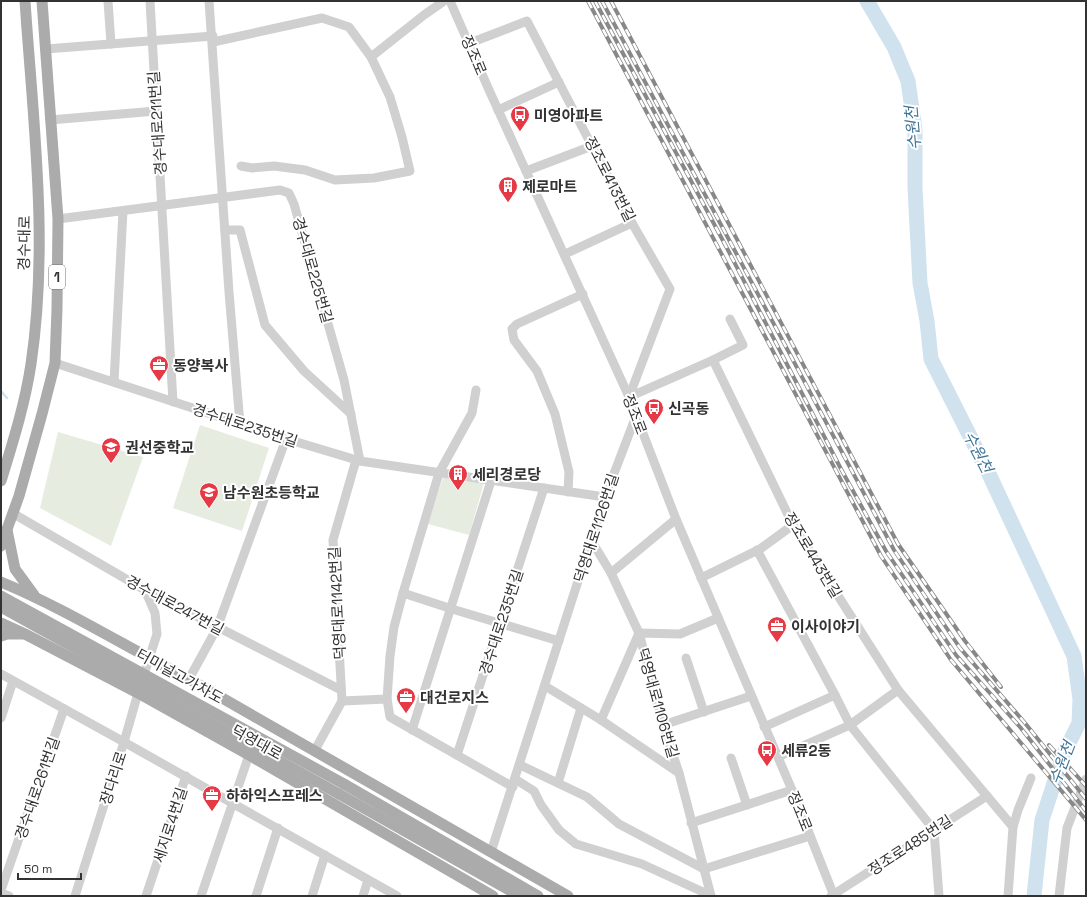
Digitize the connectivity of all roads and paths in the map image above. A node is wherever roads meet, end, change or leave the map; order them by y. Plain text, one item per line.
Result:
1 (25, 1) edge
2 (42, 1) edge
3 (108, 1) edge
4 (150, 1) edge
5 (209, 1) edge
6 (444, 1) edge
7 (450, 1) edge
8 (213, 39) junction
9 (152, 41) junction
10 (470, 43) junction
11 (111, 44) junction
12 (46, 49) junction
13 (371, 57) junction
14 (559, 82) junction
15 (498, 110) junction
16 (156, 111) junction
17 (50, 120) junction
18 (592, 146) junction
19 (241, 166) dead end
20 (526, 171) junction
21 (222, 198) junction
22 (162, 205) junction
23 (123, 211) junction
24 (58, 218) junction
25 (632, 223) junction
26 (225, 230) junction
27 (564, 254) junction
28 (583, 294) junction
29 (730, 319) dead end
30 (713, 360) junction
31 (55, 363) junction
32 (114, 382) junction
33 (476, 390) dead end
34 (629, 397) junction
35 (173, 402) junction
36 (351, 414) junction
37 (636, 416) junction
38 (240, 424) junction
39 (286, 439) junction
40 (358, 461) junction
41 (439, 473) junction
42 (1, 481) edge
43 (491, 481) junction
44 (544, 488) junction
45 (568, 492) junction
46 (605, 497) junction
47 (14, 514) junction
48 (676, 519) junction
49 (793, 525) junction
50 (7, 529) junction
51 (591, 540) junction
52 (1, 546) edge
53 (758, 550) junction
54 (611, 573) junction
55 (701, 578) junction
56 (1, 582) edge
57 (145, 590) junction
58 (403, 593) junction
59 (1, 596) edge
60 (35, 596) junction
61 (1, 607) edge
62 (452, 609) junction
63 (718, 618) junction
64 (1, 623) edge
65 (501, 623) junction
66 (217, 628) junction
67 (639, 633) junction
68 (25, 634) junction
69 (1, 636) edge
70 (559, 641) junction
71 (148, 658) junction
72 (686, 658) dead end
73 (1, 674) edge
74 (189, 678) junction
75 (13, 681) junction
76 (545, 686) junction
77 (341, 690) junction
78 (898, 690) junction
79 (138, 693) junction
80 (835, 695) junction
81 (751, 696) junction
82 (387, 699) junction
83 (342, 701) junction
84 (581, 708) junction
85 (64, 709) junction
86 (704, 712) junction
87 (1, 718) edge
88 (601, 720) junction
89 (663, 725) junction
90 (850, 725) junction
91 (764, 727) junction
92 (412, 730) junction
93 (124, 742) junction
94 (315, 750) junction
95 (250, 755) junction
96 (457, 755) junction
97 (778, 757) junction
98 (731, 758) dead end
99 (520, 765) junction
100 (679, 773) junction
101 (186, 776) junction
102 (1031, 778) dead end
103 (1086, 778) edge
104 (514, 783) junction
105 (558, 783) junction
106 (342, 789) junction
107 (792, 790) junction
108 (987, 796) junction
109 (232, 802) junction
110 (746, 806) junction
111 (691, 823) junction
112 (1013, 827) junction
113 (278, 828) junction
114 (409, 828) junction
115 (934, 830) junction
116 (461, 834) junction
117 (810, 836) junction
118 (491, 852) junction
119 (325, 855) junction
120 (442, 866) junction
121 (704, 869) junction
122 (368, 880) junction
123 (1, 890) edge
124 (480, 892) edge
125 (1, 893) edge
126 (706, 894) edge
127 (1061, 894) edge
128 (9, 896) edge
129 (75, 896) edge
130 (146, 896) edge
131 (201, 896) edge
132 (256, 896) edge
133 (312, 896) edge
134 (363, 896) edge
135 (397, 896) edge
136 (493, 896) edge
137 (520, 896) edge
138 (538, 896) edge
139 (568, 896) edge
140 (833, 896) edge
141 (939, 896) edge
142 (1008, 896) edge

1 - 42 main road, 경수대로 / 1
2 - 12 main road, 1
3 - 11 street
4 - 9 street, 경수대로211번길
5 - 8 street
6 - 13 street
7 - 10 street, 정조로
8 - 9 street
8 - 13 street
8 - 21 street
9 - 11 street
9 - 16 street, 경수대로211번길
10 - 14 street, 정조로413번길
10 - 15 street, 정조로
11 - 12 street
12 - 17 main road, 1
13 - 19 street
14 - 15 street
14 - 18 street, 정조로413번길
15 - 20 street, 정조로
16 - 17 street
16 - 22 street, 경수대로211번길
17 - 24 main road, 1
18 - 20 street
18 - 25 street, 정조로413번길
20 - 27 street, 정조로
21 - 22 street, 경수대로225번길
21 - 26 street
21 - 36 street, 경수대로225번길
22 - 23 street, 경수대로225번길
22 - 35 street
23 - 24 street, 경수대로225번길
23 - 32 street
24 - 31 main road, 1
25 - 27 street
25 - 34 street, 정조로413번길
26 - 36 street
26 - 38 street
27 - 28 street, 정조로
28 - 34 street, 정조로
28 - 45 street
29 - 30 street
30 - 34 street
30 - 49 street, 정조로443번길
31 - 32 street, 경수대로235번길
31 - 47 main road, 1
32 - 35 street, 경수대로235번길
33 - 41 street
34 - 37 street, 정조로
35 - 38 street, 경수대로235번길
36 - 40 street, 경수대로225번길
37 - 46 street, 덕영대로1126번길
37 - 48 street, 정조로
38 - 39 street, 경수대로235번길
39 - 40 street, 경수대로235번길
39 - 66 street
40 - 41 street, 경수대로235번길
40 - 77 street, 덕영대로1142번길
41 - 43 street, 경수대로235번길
41 - 58 street
43 - 44 street, 경수대로235번길
43 - 62 street
44 - 45 street, 경수대로235번길
44 - 65 street, 경수대로235번길
45 - 46 street, 경수대로235번길
46 - 51 street, 덕영대로1126번길
47 - 50 main road, 1
47 - 57 street, 경수대로247번길
48 - 54 street
48 - 55 street, 정조로
49 - 53 street
49 - 78 street, 정조로443번길
50 - 52 main road, 1
50 - 60 main road
51 - 54 street, 덕영대로1106번길
51 - 70 street, 덕영대로1126번길
53 - 55 street
53 - 80 street
54 - 67 street, 덕영대로1106번길
55 - 63 street, 정조로
56 - 60 main road, 덕영대로
57 - 66 street, 경수대로247번길
57 - 71 street
58 - 62 street
58 - 82 street
59 - 106 main road, 터미널고가차도, bridge
60 - 71 main road, 덕영대로
61 - 106 main road, 터미널고가차도, bridge
62 - 65 street
62 - 92 street
63 - 67 street
63 - 81 street, 정조로
64 - 68 main road, 덕영대로
65 - 70 street
65 - 96 street, 경수대로235번길
66 - 74 street
66 - 77 street, 경수대로247번길
67 - 88 street, 덕영대로1106번길
67 - 89 street, 덕영대로1106번길
68 - 69 main road
68 - 79 main road, 덕영대로
70 - 76 street, 덕영대로1126번길
71 - 74 main road, 덕영대로
71 - 79 street, 장다리로
72 - 86 street
73 - 75 street
74 - 94 main road, 덕영대로
75 - 85 street
75 - 87 street
76 - 84 street
76 - 99 street, 덕영대로1126번길
77 - 83 street, 덕영대로1142번길
78 - 90 street
78 - 108 street, 정조로443번길
79 - 93 street, 장다리로
79 - 95 main road, 덕영대로
80 - 90 street
80 - 91 street
81 - 86 street
81 - 91 street, 정조로
82 - 83 street
82 - 92 street
83 - 94 street
84 - 88 street
84 - 105 street
85 - 93 street
85 - 123 street, 경수대로261번길
86 - 89 street
88 - 100 street, 덕영대로1106번길
89 - 100 street, 덕영대로1106번길
90 - 97 street
90 - 115 street
91 - 97 street, 정조로
92 - 96 street
93 - 101 street, 세지로4번길
93 - 129 street, 장다리로
94 - 116 main road, 덕영대로
95 - 109 street
95 - 120 main road, 덕영대로
96 - 104 street
97 - 107 street, 정조로
98 - 110 street
99 - 104 street, 덕영대로1126번길
99 - 105 street
100 - 111 street, 덕영대로1106번길
101 - 109 street, 세지로4번길
101 - 130 street, 세지로4번길
102 - 112 street
103 - 127 street
104 - 118 street, 덕영대로1126번길
104 - 126 street, 덕영대로1106번길
105 - 121 street
106 - 114 main road
107 - 110 street
107 - 117 street, 정조로
108 - 112 street, 정조로443번길
108 - 115 street, 정조로485번길
109 - 113 street, 세지로4번길
109 - 131 street
110 - 111 street
111 - 121 street, 덕영대로1106번길
112 - 142 street
113 - 119 street, 세지로4번길
113 - 132 street
114 - 116 main road
114 - 120 main road
114 - 137 main road
114 - 138 main road
115 - 140 street, 정조로485번길
115 - 141 street
116 - 118 main road, 덕영대로
117 - 121 street
117 - 140 street, 정조로
118 - 139 main road, 덕영대로
119 - 122 street, 세지로4번길
119 - 133 street
120 - 124 main road, 덕영대로
121 - 126 street, 덕영대로1106번길
122 - 134 street
122 - 135 street, 세지로4번길
124 - 136 main road, 덕영대로
125 - 128 street

